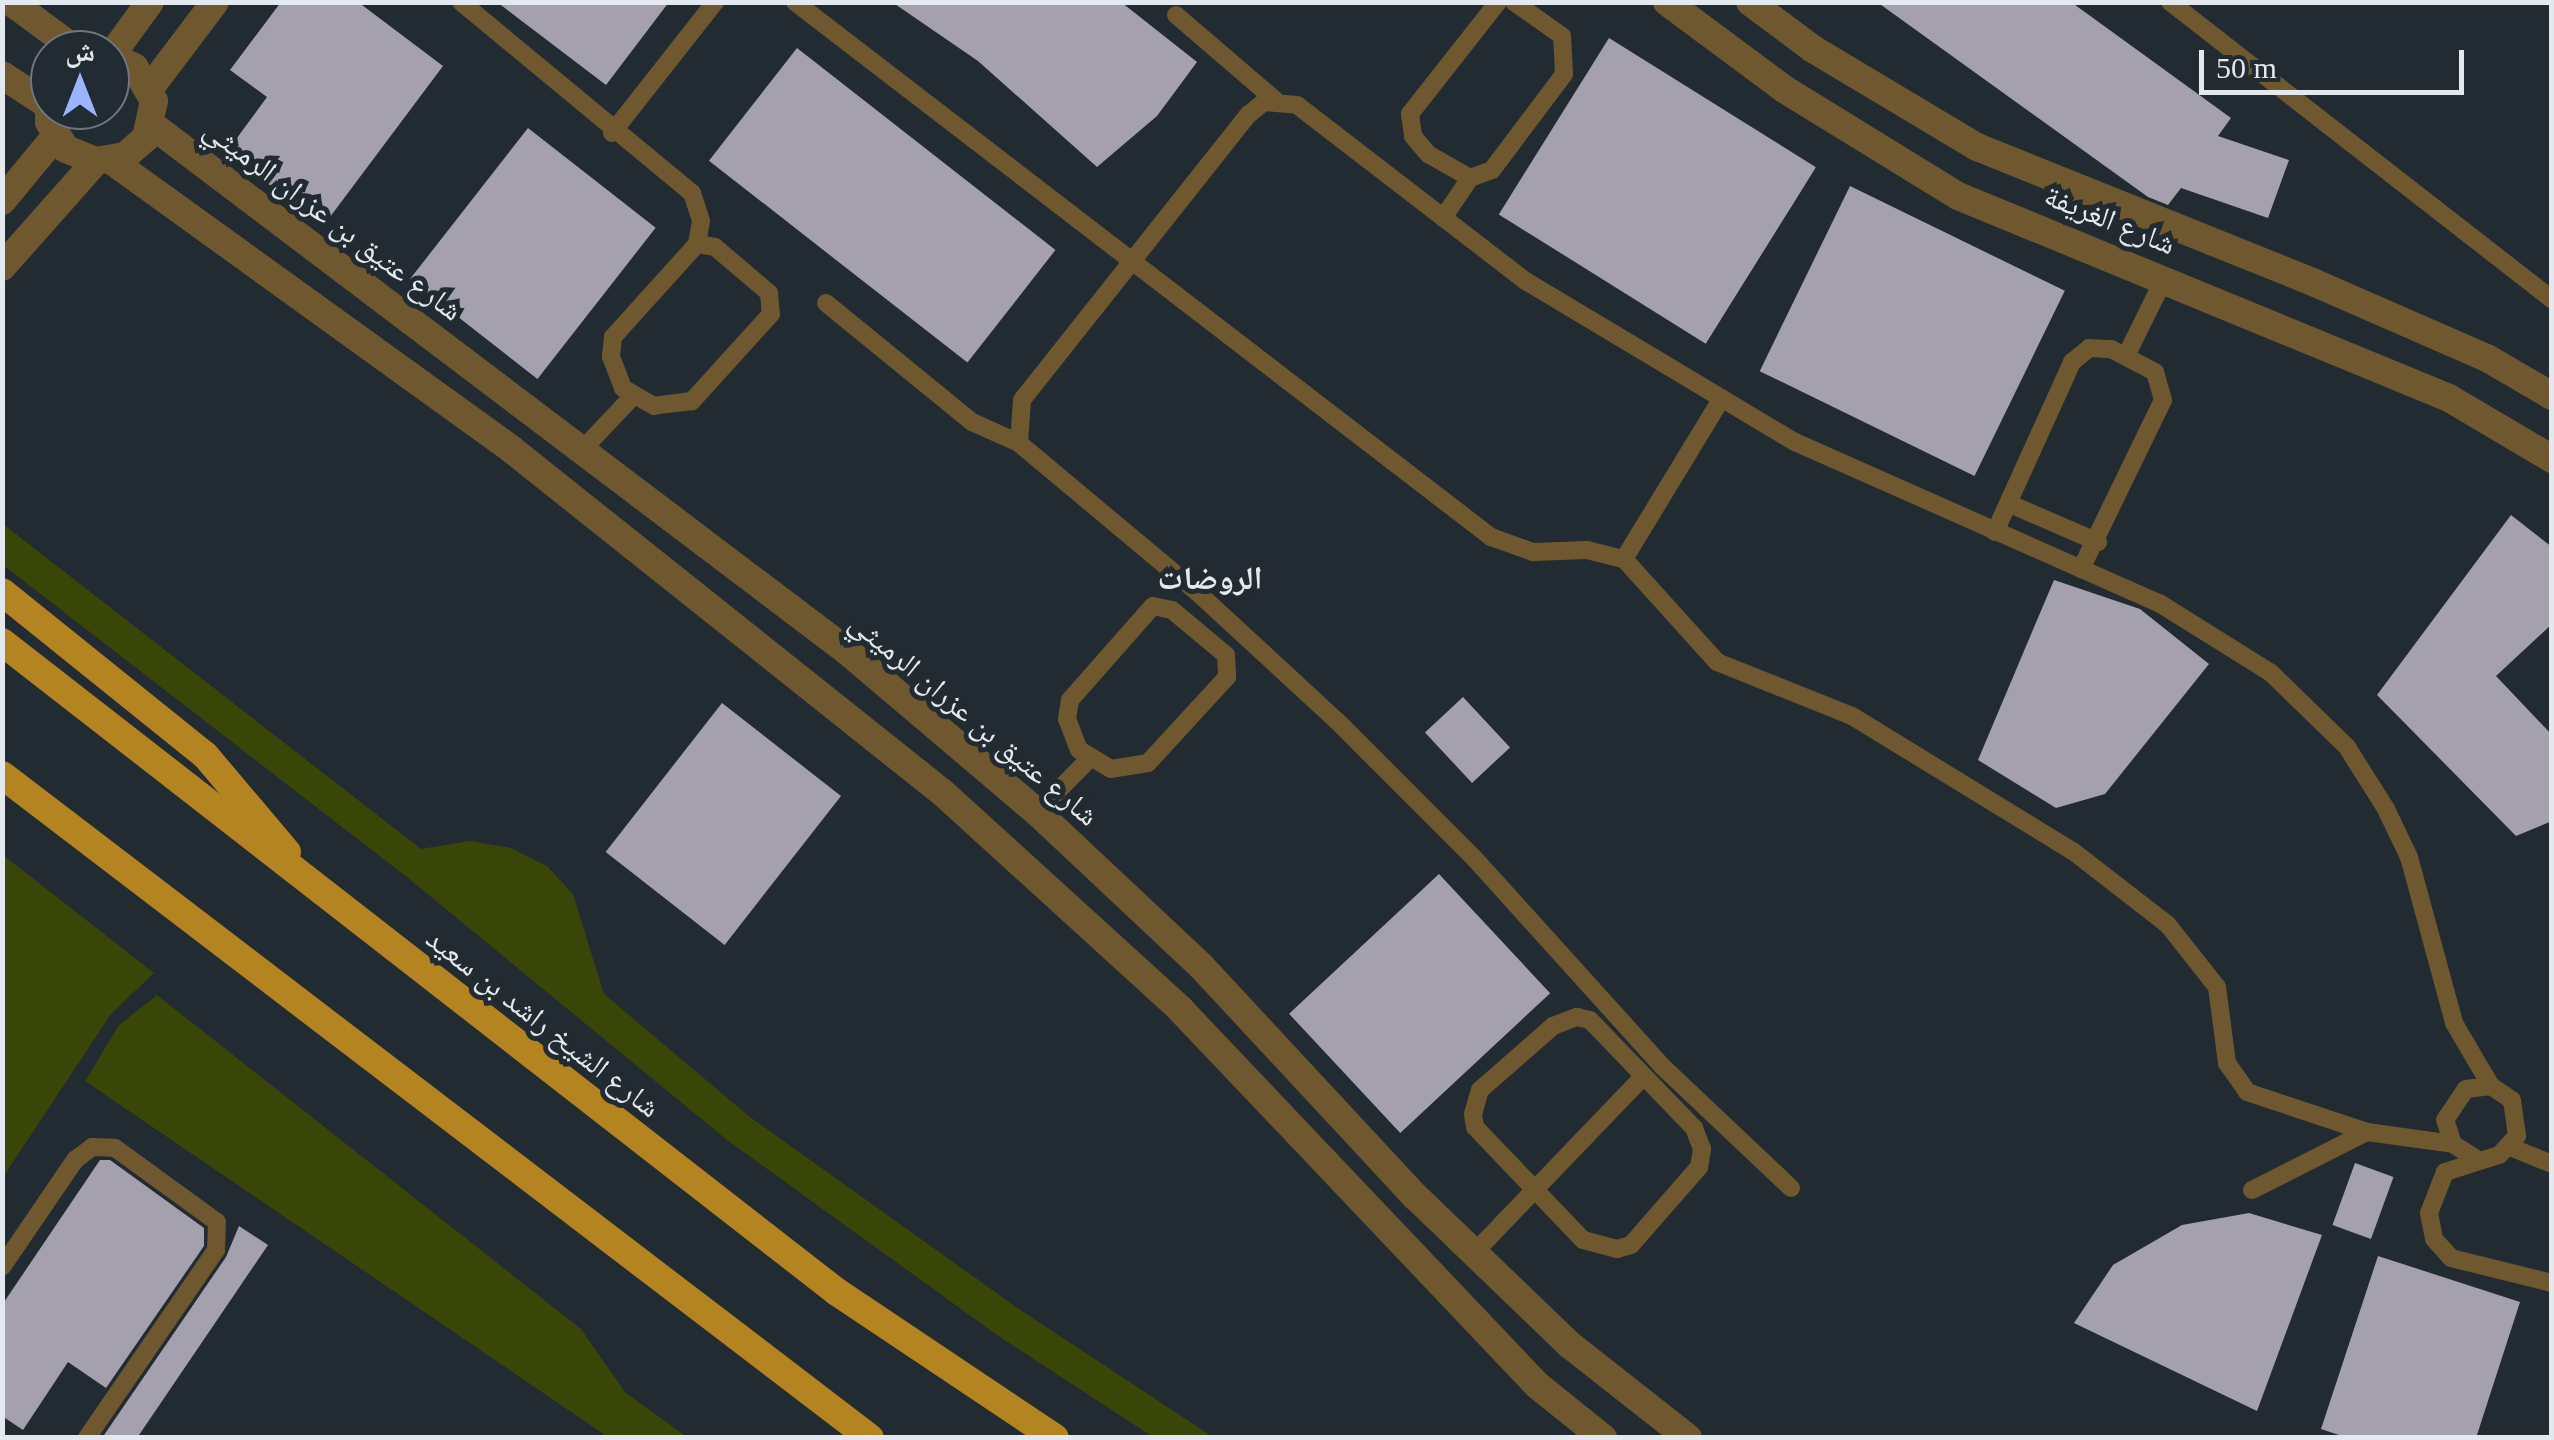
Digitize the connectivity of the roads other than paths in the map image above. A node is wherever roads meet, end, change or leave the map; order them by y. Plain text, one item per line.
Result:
1 (11, 2) edge
2 (150, 2) edge
3 (215, 2) edge
4 (461, 2) edge
5 (715, 2) edge
6 (794, 2) edge
7 (1498, 2) edge
8 (1514, 2) edge
9 (1666, 2) edge
10 (1750, 2) edge
11 (2170, 2) edge
12 (1544, 10) edge
13 (1176, 15) dead end
14 (49, 30) edge
15 (129, 30) edge
16 (130, 65) edge
17 (2, 74) edge
18 (150, 88) junction
19 (30, 89) edge
20 (1274, 100) junction
21 (152, 126) junction
22 (54, 130) edge
23 (612, 133) junction
24 (55, 136) junction
25 (104, 161) junction
26 (1470, 178) junction
27 (2, 201) edge
28 (1443, 218) junction
29 (698, 244) junction
30 (1134, 258) junction
31 (2, 267) edge
32 (2165, 277) junction
33 (2552, 299) edge
34 (826, 303) dead end
35 (2126, 356) junction
36 (634, 395) junction
37 (2552, 396) edge
38 (1722, 398) junction
39 (1020, 443) junction
40 (583, 449) junction
41 (2552, 459) edge
42 (2010, 504) junction
43 (1994, 532) junction
44 (2098, 542) junction
45 (1624, 559) junction
46 (2082, 569) junction
47 (2, 592) edge
48 (1248, 640) junction
49 (2, 642) edge
50 (1228, 662) junction
51 (1091, 758) junction
52 (2, 775) edge
53 (1037, 812) junction
54 (312, 885) junction
55 (1644, 1076) junction
56 (2491, 1086) junction
57 (2367, 1132) junction
58 (2453, 1144) junction
59 (2510, 1148) junction
60 (2474, 1158) junction
61 (2552, 1164) edge
62 (1791, 1188) dead end
63 (1534, 1190) junction
64 (2252, 1190) dead end
65 (1474, 1253) junction
66 (2, 1267) edge
67 (2552, 1283) edge
68 (88, 1438) edge
69 (870, 1438) edge
70 (1056, 1438) edge
71 (1603, 1438) edge
72 (1688, 1438) edge

1 - 14 street
2 - 15 street
3 - 18 street
4 - 23 lane
5 - 23 lane
6 - 30 lane
7 - 26 lane
8 - 12 lane
9 - 32 street, شارع الغريفة
10 - 37 street, شارع الغريفة
11 - 33 lane
12 - 26 lane
13 - 20 lane
16 - 18 street
17 - 19 street
18 - 21 street
20 - 28 lane
20 - 30 lane
21 - 25 street
21 - 40 street, شارع عتيق بن عزران الرميثي
22 - 24 street
23 - 29 lane
24 - 25 street
24 - 27 street
25 - 31 street
25 - 71 street
26 - 28 lane
28 - 38 lane
29 - 36 lane
29 - 36 lane
30 - 39 lane
30 - 45 lane
32 - 35 lane
32 - 41 street, شارع الغريفة
34 - 39 lane
35 - 42 lane
35 - 44 lane
36 - 40 lane
38 - 43 lane
38 - 45 lane
39 - 48 lane
40 - 53 street, شارع عتيق بن عزران الرميثي
42 - 43 lane
42 - 44 lane
43 - 46 lane
44 - 46 lane
45 - 57 lane
46 - 56 lane
47 - 54 main road
48 - 50 lane
48 - 62 lane
49 - 54 main road, شارع الشيخ راشد بن سعيد
50 - 51 lane
50 - 51 lane
51 - 53 lane
52 - 69 main road
53 - 65 street, شارع عتيق بن عزران الرميثي
54 - 70 main road, شارع الشيخ راشد بن سعيد
55 - 63 lane
55 - 63 lane
55 - 63 lane
56 - 58 lane
56 - 59 lane
57 - 58 lane
57 - 64 lane
58 - 60 lane
59 - 60 lane
59 - 61 lane
60 - 67 lane
63 - 65 lane
65 - 72 street, شارع عتيق بن عزران الرميثي
66 - 68 lane

